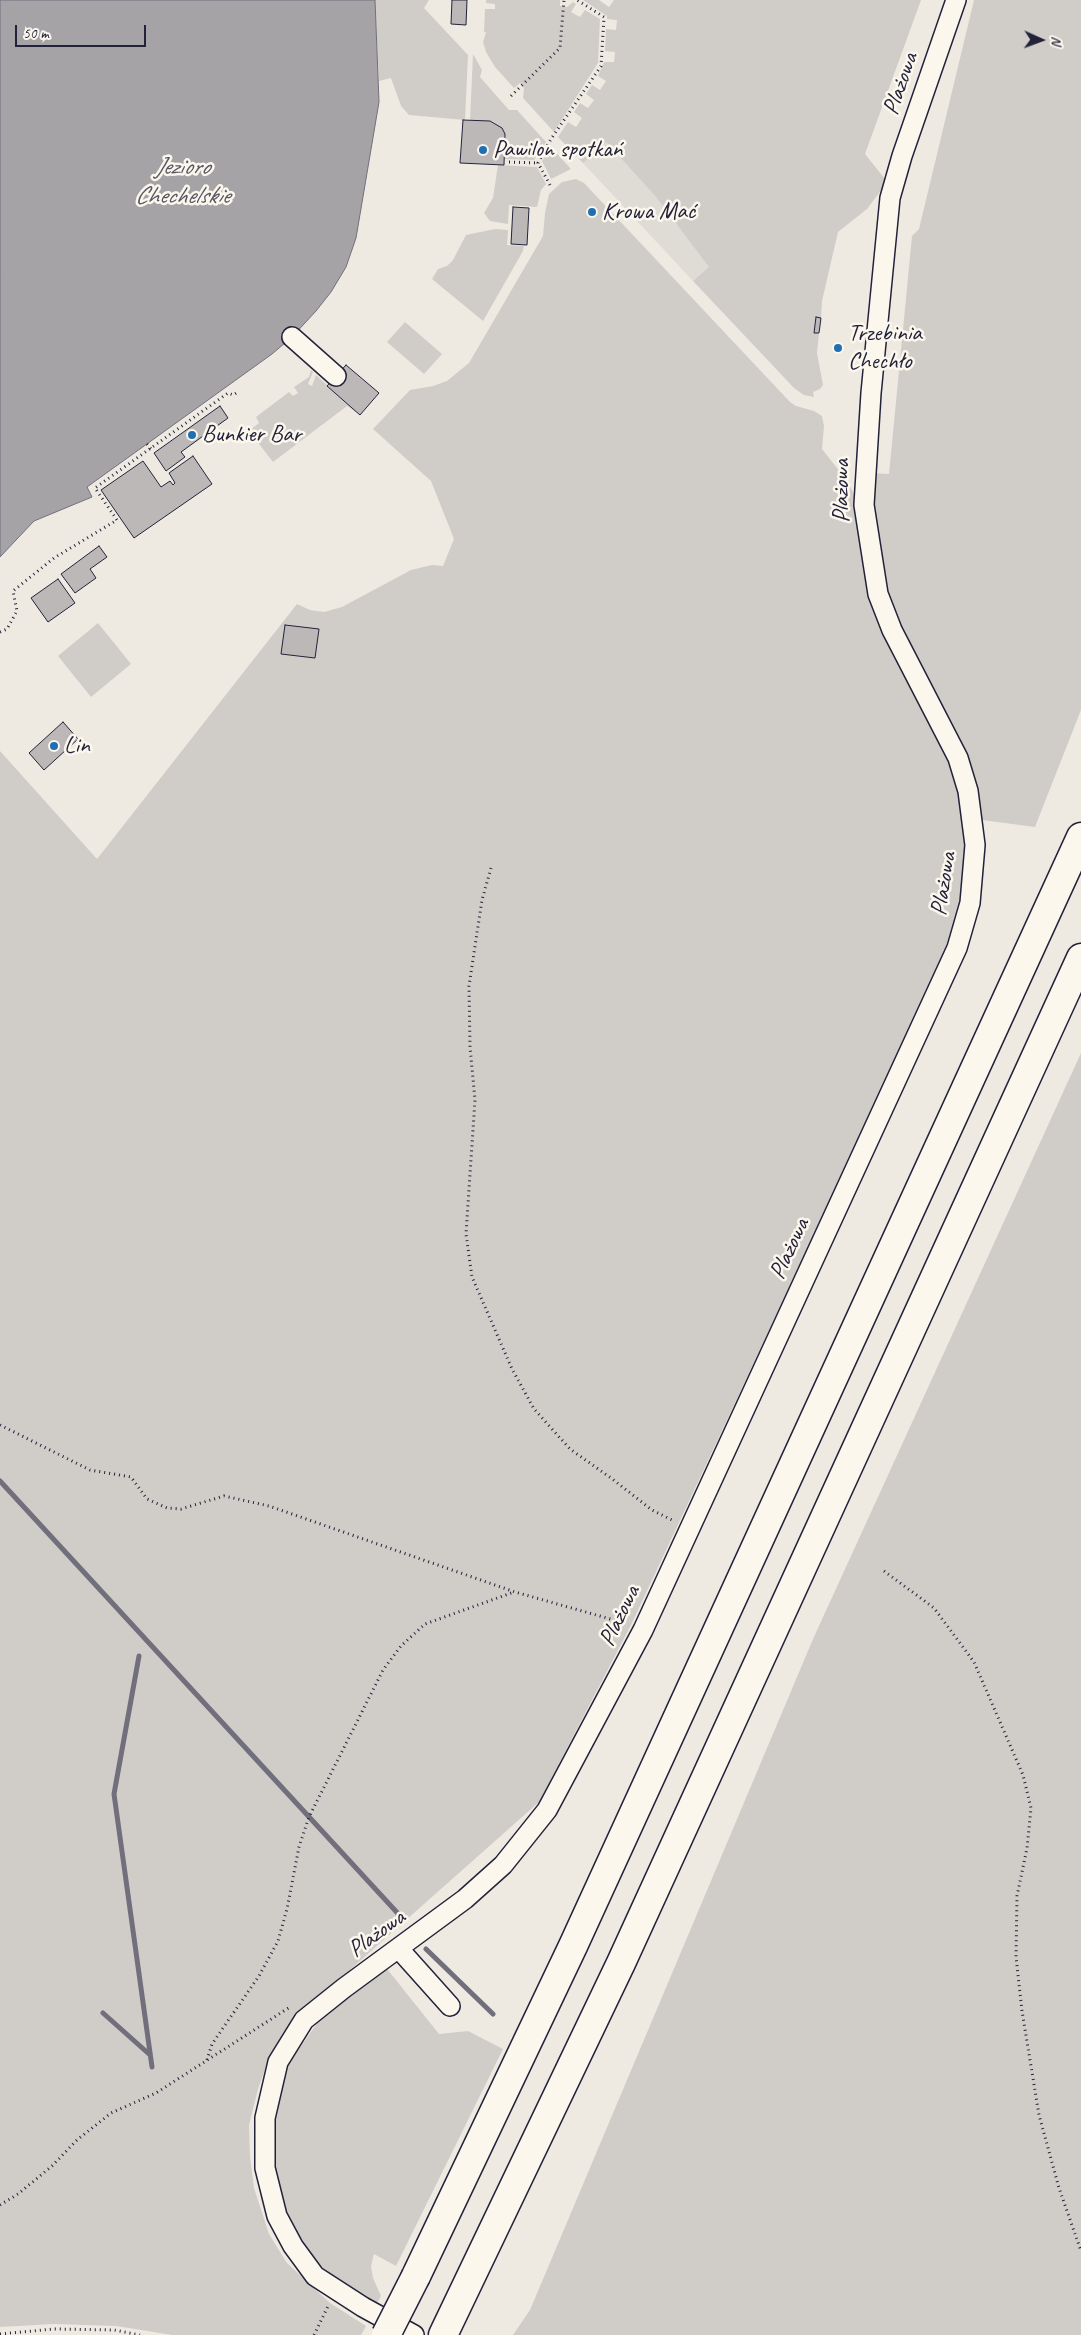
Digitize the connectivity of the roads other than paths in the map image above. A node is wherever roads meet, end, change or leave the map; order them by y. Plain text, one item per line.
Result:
1 (956, 0) edge
2 (292, 337) dead end
3 (336, 376) dead end
4 (1081, 837) edge
5 (1081, 958) edge
6 (399, 1949) junction
7 (450, 2006) dead end
8 (386, 2335) edge
9 (414, 2335) edge
10 (443, 2335) edge

1 - 6 street, Plażowa
2 - 3 street
4 - 8 highway, bridge
5 - 10 highway
6 - 7 street
6 - 9 street, Plażowa

